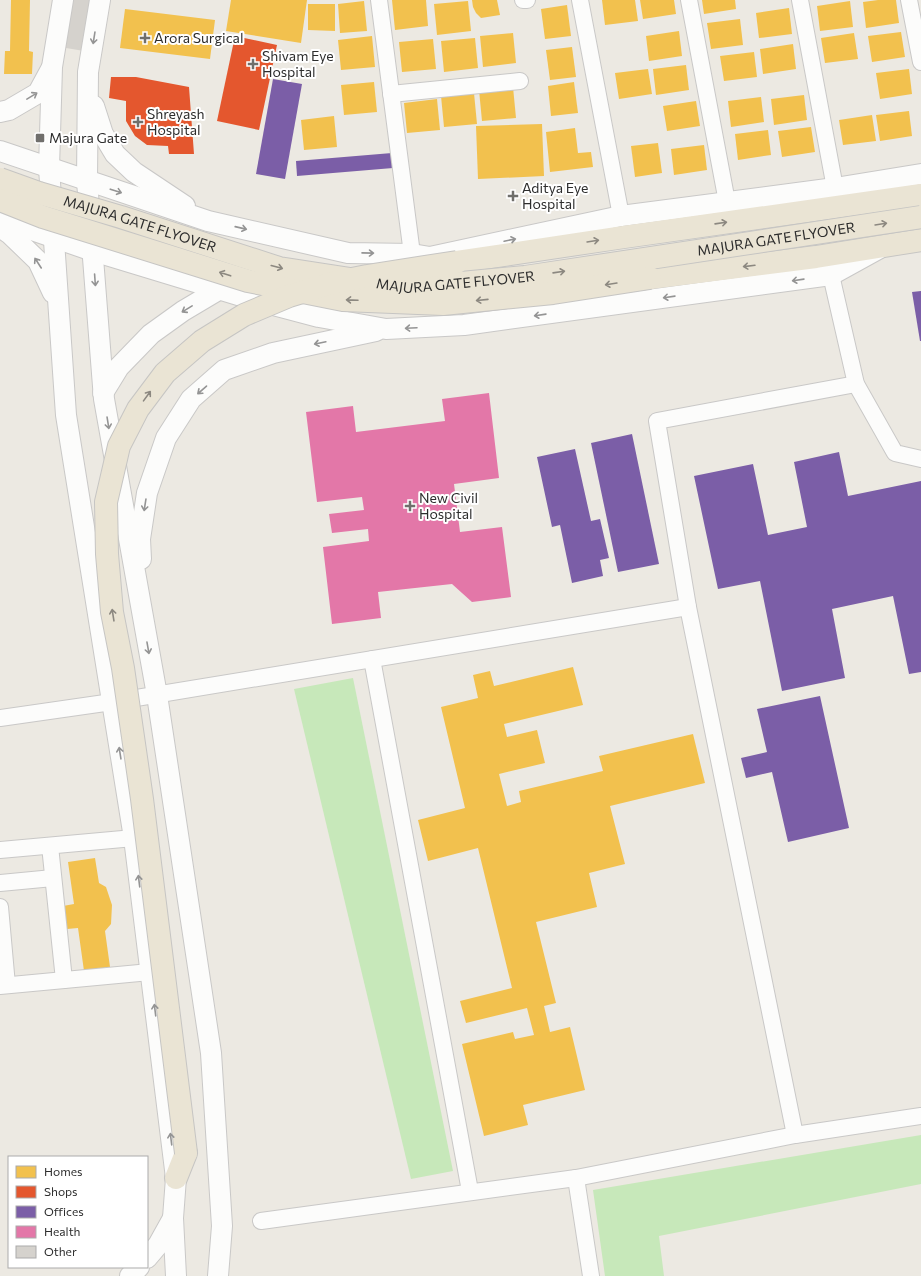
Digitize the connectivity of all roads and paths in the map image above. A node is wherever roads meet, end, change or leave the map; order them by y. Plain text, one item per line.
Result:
1 (63, 0) edge
2 (100, 0) edge
3 (379, 0) edge
4 (524, 0) edge
5 (527, 0) edge
6 (580, 0) edge
7 (689, 0) edge
8 (800, 0) edge
9 (909, 0) edge
10 (921, 62) edge
11 (52, 68) junction
12 (88, 72) junction
13 (520, 81) dead end
14 (391, 94) junction
15 (0, 112) edge
16 (0, 151) edge
17 (49, 168) junction
18 (921, 174) edge
19 (0, 179) edge
20 (88, 181) junction
21 (835, 188) junction
22 (921, 195) edge
23 (0, 200) edge
24 (727, 202) junction
25 (621, 216) junction
26 (921, 217) edge
27 (208, 221) junction
28 (3, 230) edge
29 (53, 237) junction
30 (921, 240) edge
31 (885, 246) junction
32 (921, 246) edge
33 (93, 251) junction
34 (412, 254) junction
35 (831, 275) junction
36 (220, 289) junction
37 (59, 312) junction
38 (386, 329) junction
39 (856, 384) junction
40 (103, 393) junction
41 (921, 459) edge
42 (688, 607) junction
43 (143, 620) junction
44 (372, 659) junction
45 (156, 695) junction
46 (112, 702) junction
47 (0, 718) edge
48 (134, 838) junction
49 (50, 846) junction
50 (0, 850) edge
51 (53, 878) junction
52 (0, 883) edge
53 (0, 907) edge
54 (150, 972) junction
55 (64, 980) junction
56 (4, 985) edge
57 (921, 1116) edge
58 (795, 1135) junction
59 (176, 1178) junction
60 (576, 1178) junction
61 (470, 1191) junction
62 (173, 1218) junction
63 (261, 1221) dead end
64 (148, 1257) edge
65 (138, 1268) edge
66 (130, 1276) edge
67 (176, 1276) edge
68 (218, 1276) edge
69 (591, 1276) edge

1 - 11 street
2 -> 12 street
3 - 14 street
4 - 5 street
6 - 25 street
7 - 24 street
8 - 21 street
9 - 10 street
15 -> 11 street
11 - 17 street
12 - 20 street
12 - 27 street
13 - 14 street
14 - 34 street
16 - 17 street
17 - 20 street
17 - 29 street
18 - 21 street
19 -> 26 highway, MAJURA GATE FLYOVER, bridge
20 -> 27 street
20 - 33 street
21 - 24 street
59 -> 22 highway, bridge
31 -> 23 highway, MAJURA GATE FLYOVER, bridge
24 - 25 street
34 -> 25 street
27 -> 34 street
28 - 29 street
37 -> 28 street
29 - 33 street
29 - 37 street
30 - 31 highway, MAJURA GATE FLYOVER
31 - 32 street
31 - 35 street
33 - 36 street
33 -> 40 street
35 -> 38 street
35 - 39 street
36 - 38 street
36 -> 40 street
37 - 46 street
38 -> 43 street
39 - 41 street
39 - 42 street
40 -> 43 street
42 - 44 street
42 - 58 street
43 -> 45 street
44 - 45 street
44 - 61 street
45 - 46 street
45 - 68 street
46 - 47 street
48 -> 46 street
48 - 49 street
54 -> 48 street
49 - 50 street
49 - 51 street
51 - 52 street
51 - 55 street
53 - 56 street
54 - 55 street
59 -> 54 street
55 - 56 street
57 - 58 street
58 - 60 street
59 - 62 street
60 - 61 street
60 - 69 street
61 - 63 street
62 - 64 street
62 - 67 street
65 - 66 street

